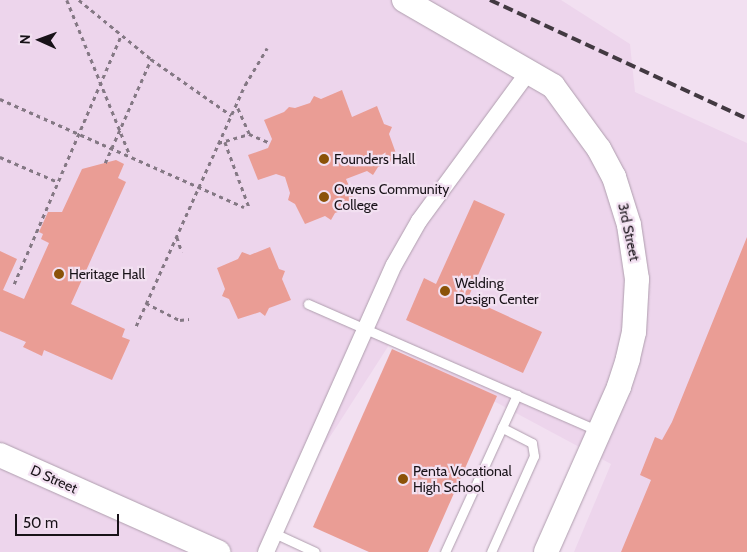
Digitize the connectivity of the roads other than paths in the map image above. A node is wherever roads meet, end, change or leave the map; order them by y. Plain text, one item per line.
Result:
1 (404, 0) edge
2 (529, 71) junction
3 (308, 304) dead end
4 (365, 327) junction
5 (517, 395) junction
6 (502, 428) junction
7 (599, 432) junction
8 (0, 455) edge
9 (274, 533) junction
10 (218, 552) edge
11 (266, 552) edge
12 (315, 552) edge
13 (445, 552) edge
14 (491, 552) edge
15 (546, 552) edge

1 - 2 street, 3rd Street
2 - 4 street
2 - 7 street, 3rd Street
3 - 4 lane
4 - 5 lane
4 - 9 street
5 - 6 lane
5 - 7 lane
6 - 13 lane
6 - 14 lane
7 - 15 street, 3rd Street
8 - 10 street, D Street
9 - 11 street
9 - 12 lane

